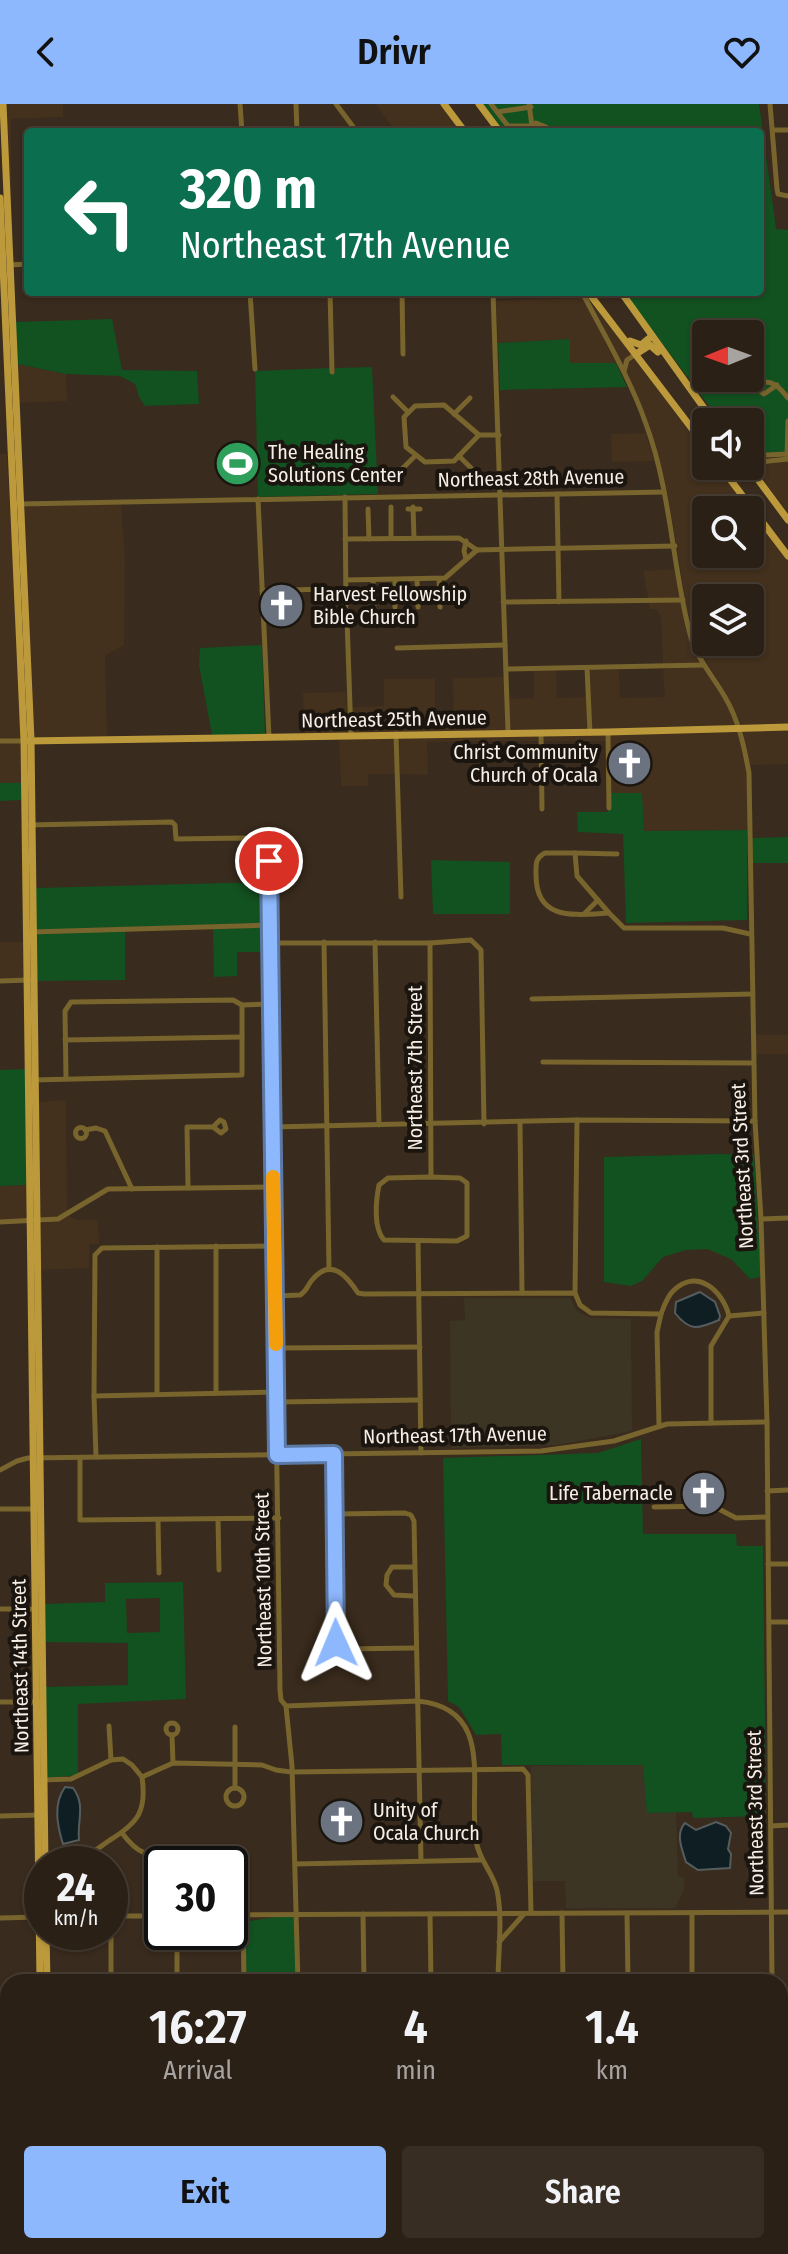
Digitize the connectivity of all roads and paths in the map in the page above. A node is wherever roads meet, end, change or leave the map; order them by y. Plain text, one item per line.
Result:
1 (3, 104) edge
2 (240, 104) edge
3 (296, 104) edge
4 (336, 104) edge
5 (444, 104) edge
6 (479, 104) edge
7 (491, 104) edge
8 (770, 104) edge
9 (531, 105) edge
10 (497, 112) junction
11 (242, 128) edge
12 (297, 128) edge
13 (353, 128) edge
14 (462, 128) edge
15 (497, 128) edge
16 (524, 128) edge
17 (532, 128) edge
18 (773, 130) junction
19 (788, 130) edge
20 (788, 196) edge
21 (0, 198) edge
22 (24, 264) edge
23 (4, 265) edge
24 (250, 296) edge
25 (330, 296) edge
26 (402, 296) edge
27 (493, 296) edge
28 (584, 296) edge
29 (591, 296) edge
30 (624, 296) edge
31 (602, 310) junction
32 (652, 336) junction
33 (403, 354) dead end
34 (636, 354) junction
35 (255, 369) dead end
36 (332, 372) dead end
37 (624, 372) junction
38 (683, 379) junction
39 (777, 385) dead end
40 (393, 397) dead end
41 (470, 398) dead end
42 (788, 398) edge
43 (704, 408) edge
44 (408, 412) junction
45 (454, 414) junction
46 (788, 421) edge
47 (692, 428) edge
48 (479, 435) junction
49 (499, 435) junction
50 (415, 456) junction
51 (459, 456) junction
52 (764, 456) edge
53 (787, 457) edge
54 (764, 462) edge
55 (400, 471) dead end
56 (474, 471) dead end
57 (732, 480) edge
58 (758, 480) edge
59 (664, 492) junction
60 (500, 494) junction
61 (557, 494) junction
62 (345, 497) junction
63 (258, 499) junction
64 (17, 504) junction
65 (391, 507) dead end
66 (368, 509) dead end
67 (414, 509) dead end
68 (788, 520) edge
69 (414, 538) junction
70 (345, 539) junction
71 (369, 539) junction
72 (391, 539) junction
73 (466, 541) junction
74 (675, 546) junction
75 (558, 548) junction
76 (477, 550) junction
77 (501, 550) junction
78 (788, 556) edge
79 (466, 559) junction
80 (395, 579) junction
81 (417, 579) junction
82 (439, 579) junction
83 (346, 580) junction
84 (373, 580) junction
85 (324, 589) dead end
86 (262, 591) junction
87 (683, 600) junction
88 (503, 602) junction
89 (559, 602) junction
90 (346, 606) dead end
91 (395, 607) dead end
92 (418, 607) dead end
93 (440, 607) dead end
94 (374, 610) dead end
95 (347, 619) dead end
96 (505, 645) junction
97 (397, 648) dead end
98 (704, 665) junction
99 (587, 668) junction
100 (506, 669) junction
101 (788, 727) edge
102 (740, 729) junction
103 (608, 732) junction
104 (508, 733) junction
105 (541, 733) junction
106 (590, 733) junction
107 (396, 734) junction
108 (351, 735) junction
109 (269, 737) junction
110 (28, 740) junction
111 (0, 741) edge
112 (609, 808) dead end
113 (542, 809) dead end
114 (28, 825) junction
115 (575, 853) junction
116 (617, 854) dead end
117 (401, 897) dead end
118 (598, 900) junction
119 (609, 913) junction
120 (584, 914) junction
121 (269, 925) junction
122 (30, 932) junction
123 (750, 934) junction
124 (324, 942) junction
125 (375, 942) junction
126 (271, 943) junction
127 (430, 943) junction
128 (30, 980) junction
129 (0, 981) edge
130 (752, 994) junction
131 (532, 999) dead end
132 (271, 1004) junction
133 (242, 1005) junction
134 (242, 1037) junction
135 (65, 1040) junction
136 (543, 1062) dead end
137 (753, 1063) junction
138 (66, 1078) junction
139 (32, 1080) junction
140 (577, 1120) junction
141 (755, 1121) junction
142 (520, 1123) junction
143 (431, 1124) junction
144 (484, 1124) junction
145 (379, 1125) junction
146 (326, 1126) junction
147 (213, 1127) dead end
148 (273, 1127) junction
149 (85, 1130) dead end
150 (431, 1177) junction
151 (274, 1187) junction
152 (188, 1188) junction
153 (132, 1189) junction
154 (788, 1218) edge
155 (761, 1219) junction
156 (33, 1221) junction
157 (0, 1222) edge
158 (418, 1242) junction
159 (216, 1246) junction
160 (274, 1246) junction
161 (157, 1247) junction
162 (329, 1269) junction
163 (522, 1293) junction
164 (575, 1293) junction
165 (419, 1294) junction
166 (275, 1296) junction
167 (764, 1313) junction
168 (661, 1314) junction
169 (729, 1316) junction
170 (420, 1347) junction
171 (276, 1348) junction
172 (277, 1392) junction
173 (216, 1393) junction
174 (157, 1394) junction
175 (94, 1396) junction
176 (420, 1400) junction
177 (277, 1402) junction
178 (767, 1422) junction
179 (711, 1423) junction
180 (659, 1426) junction
181 (421, 1453) junction
182 (334, 1454) junction
183 (277, 1455) junction
184 (96, 1457) junction
185 (36, 1458) junction
186 (80, 1458) junction
187 (0, 1470) edge
188 (788, 1490) edge
189 (767, 1491) junction
190 (654, 1507) dead end
191 (0, 1509) edge
192 (37, 1509) junction
193 (335, 1514) junction
194 (767, 1517) junction
195 (279, 1518) junction
196 (218, 1519) junction
197 (158, 1520) junction
198 (768, 1564) junction
199 (788, 1564) edge
200 (414, 1567) junction
201 (219, 1570) dead end
202 (159, 1573) dead end
203 (414, 1596) junction
204 (0, 1609) edge
205 (38, 1609) junction
206 (769, 1622) junction
207 (788, 1622) edge
208 (415, 1648) junction
209 (418, 1701) junction
210 (0, 1702) edge
211 (40, 1702) junction
212 (286, 1706) junction
213 (109, 1726) dead end
214 (235, 1727) dead end
215 (172, 1735) dead end
216 (111, 1760) junction
217 (173, 1763) junction
218 (236, 1764) junction
219 (473, 1770) junction
220 (420, 1771) junction
221 (291, 1772) junction
222 (142, 1777) junction
223 (41, 1780) junction
224 (235, 1788) dead end
225 (41, 1815) junction
226 (0, 1816) edge
227 (788, 1825) edge
228 (771, 1826) junction
229 (122, 1833) junction
230 (42, 1846) edge
231 (100, 1846) edge
232 (144, 1854) edge
233 (482, 1860) junction
234 (421, 1861) junction
235 (295, 1864) junction
236 (788, 1912) edge
237 (498, 1913) junction
238 (528, 1913) junction
239 (562, 1913) junction
240 (627, 1913) junction
241 (692, 1913) junction
242 (772, 1913) junction
243 (297, 1914) junction
244 (363, 1914) junction
245 (430, 1914) junction
246 (248, 1915) edge
247 (24, 1917) edge
248 (0, 1918) edge
249 (498, 1942) junction
250 (40, 1950) edge
251 (46, 1950) edge
252 (111, 1950) edge
253 (177, 1950) edge
254 (244, 1950) edge
255 (40, 1974) edge
256 (47, 1974) edge
257 (111, 1974) edge
258 (177, 1974) edge
259 (244, 1974) edge
260 (298, 1974) edge
261 (364, 1974) edge
262 (431, 1974) edge
263 (498, 1974) edge
264 (563, 1974) edge
265 (628, 1974) edge
266 (692, 1974) edge
267 (772, 1974) edge

1 - 23 main road, Northeast 14th Street
2 - 11 street
3 - 12 street
4 - 13 street
5 - 14 main road
6 - 15 main road
7 - 10 street
8 - 18 street
9 - 10 street
9 - 17 street
10 - 16 street
18 - 19 street
18 - 20 street
21 - 23 main road, Northeast 14th Street
22 - 23 street
23 - 64 main road, Northeast 14th Street
24 - 35 street
25 - 36 street
26 - 33 street
27 - 49 street
28 - 37 street, Northeast 3rd Street
29 - 31 main road
30 - 32 main road
31 - 32 main road
31 - 34 main road
32 - 38 main road
34 - 37 street
34 - 38 main road
34 - 47 main road
37 - 59 street, Northeast 3rd Street
38 - 43 main road
39 - 42 street
40 - 44 street
41 - 45 street
44 - 45 street
44 - 50 street
45 - 48 street
46 - 53 street
48 - 49 street
48 - 51 street
49 - 60 street
50 - 51 street
50 - 55 street
51 - 56 street
52 - 53 street
53 - 54 street
57 - 78 main road
58 - 68 main road
59 - 61 street, Northeast 28th Avenue
59 - 74 street, Northeast 3rd Street
60 - 61 street, Northeast 28th Avenue
60 - 62 street, Northeast 28th Avenue
60 - 77 street
61 - 75 street
62 - 63 street, Northeast 28th Avenue
62 - 70 street
63 - 64 street, Northeast 28th Avenue
63 - 86 street
64 - 110 main road, Northeast 14th Street
65 - 72 street
66 - 71 street
67 - 69 street
69 - 72 street
69 - 73 street
70 - 71 street
70 - 83 street
71 - 72 street
73 - 76 street
73 - 79 street
74 - 75 street
74 - 87 street, Northeast 3rd Street
75 - 77 street
75 - 89 street
76 - 77 street
76 - 79 street
77 - 88 street
79 - 82 street
80 - 81 street
80 - 84 street
80 - 91 street
81 - 82 street
81 - 92 street
82 - 93 street
83 - 84 street
83 - 90 street
84 - 94 street
85 - 86 street
86 - 109 street
87 - 89 street
87 - 98 street, Northeast 3rd Street
88 - 89 street
88 - 96 street
95 - 108 street
96 - 97 street
96 - 100 street
98 - 99 street
98 - 102 street, Northeast 3rd Street
99 - 100 street
99 - 106 street
100 - 104 street
101 - 102 main road, Northeast 25th Avenue
102 - 103 main road, Northeast 25th Avenue
102 - 123 street, Northeast 3rd Street
103 - 106 main road, Northeast 25th Avenue
103 - 112 street
104 - 105 main road, Northeast 25th Avenue
104 - 107 main road, Northeast 25th Avenue
105 - 106 main road, Northeast 25th Avenue
105 - 113 street
107 - 108 main road, Northeast 25th Avenue
107 - 117 street
108 - 109 main road, Northeast 25th Avenue
109 - 110 main road, Northeast 25th Avenue
110 - 111 street, Northeast 25th Avenue
110 - 114 main road, Northeast 14th Street
114 - 121 street, Northeast 10th Street
114 - 122 main road, Northeast 14th Street
115 - 116 street
115 - 118 street
115 - 120 street
118 - 119 street
118 - 120 street
119 - 120 street
119 - 123 street
121 - 122 street
121 - 126 street, Northeast 10th Street
122 - 128 main road, Northeast 14th Street
123 - 130 street, Northeast 3rd Street
124 - 125 street
124 - 126 street
124 - 146 street
125 - 127 street
125 - 145 street
126 - 132 street, Northeast 10th Street
127 - 143 street, Northeast 7th Street
127 - 144 street
128 - 129 street
128 - 139 main road, Northeast 14th Street
130 - 131 street
130 - 137 street, Northeast 3rd Street
132 - 133 street
132 - 148 street, Northeast 10th Street
133 - 134 street
133 - 135 street
134 - 135 street
134 - 138 street
135 - 138 street
136 - 137 street
137 - 141 street, Northeast 3rd Street
138 - 139 street
139 - 156 main road, Northeast 14th Street
140 - 141 street
140 - 142 street
140 - 164 street
141 - 155 street, Northeast 3rd Street
142 - 144 street
142 - 163 street
143 - 144 street
143 - 145 street
143 - 150 street, Northeast 7th Street
145 - 146 street
146 - 148 street
146 - 162 street
147 - 152 street
148 - 151 street, Northeast 10th Street
149 - 153 street
150 - 158 street, Northeast 7th Street
150 - 158 street
151 - 152 street
151 - 160 street, Northeast 10th Street
152 - 153 street
153 - 156 street
154 - 155 street
155 - 167 street, Northeast 3rd Street
156 - 157 street
156 - 185 main road, Northeast 14th Street
158 - 165 street
159 - 160 street
159 - 161 street
159 - 173 street
160 - 166 street, Northeast 10th Street
161 - 174 street
161 - 175 street
162 - 165 street
162 - 166 street
163 - 164 street
163 - 165 street
164 - 168 street
165 - 170 street
166 - 171 street, Northeast 10th Street
167 - 169 street
167 - 178 street, Northeast 3rd Street
168 - 169 street
168 - 180 street
169 - 179 street
170 - 171 street
170 - 176 street
171 - 172 street, Northeast 10th Street
172 - 173 street
172 - 177 street, Northeast 10th Street
173 - 174 street
174 - 175 street
175 - 184 street
176 - 177 street
176 - 181 street
177 - 183 street, Northeast 10th Street
178 - 179 street, Northeast 17th Avenue
178 - 189 street, Northeast 3rd Street
179 - 180 street, Northeast 17th Avenue
180 - 181 street, Northeast 17th Avenue
181 - 182 street, Northeast 17th Avenue
182 - 183 street, Northeast 17th Avenue
182 - 193 street
183 - 184 street, Northeast 17th Avenue
183 - 195 street, Northeast 10th Street
184 - 186 street, Northeast 17th Avenue
185 - 186 street, Northeast 17th Avenue
185 - 187 street, Northeast 17th Avenue
185 - 192 main road, Northeast 14th Street
186 - 197 street
188 - 189 street
189 - 194 street, Northeast 3rd Street
190 - 194 street
191 - 192 street
192 - 205 main road, Northeast 14th Street
193 - 200 street
193 - 208 street
194 - 198 street, Northeast 3rd Street
195 - 196 street
195 - 212 street, Northeast 10th Street
196 - 197 street
196 - 201 street
197 - 202 street
198 - 199 street
198 - 206 street, Northeast 3rd Street
200 - 203 street
200 - 203 street
203 - 208 street
204 - 205 street
205 - 211 main road, Northeast 14th Street
206 - 207 street
206 - 228 street, Northeast 3rd Street
208 - 209 street
209 - 212 street
209 - 219 street
209 - 220 street
210 - 211 street
211 - 223 main road, Northeast 14th Street
212 - 221 street, Northeast 10th Street
213 - 216 street
214 - 218 street
215 - 217 street
216 - 222 street
216 - 223 street
217 - 218 street
217 - 222 street
218 - 221 street
218 - 224 street
219 - 220 street
219 - 233 street
219 - 238 street
220 - 221 street
220 - 234 street
221 - 235 street, Northeast 10th Street
222 - 229 street
223 - 225 main road, Northeast 14th Street
225 - 226 street
225 - 230 main road, Northeast 14th Street
227 - 228 street
228 - 242 street, Northeast 3rd Street
229 - 231 street
229 - 232 street
233 - 234 street
233 - 237 street
234 - 235 street
235 - 243 street, Northeast 10th Street
236 - 242 street
237 - 238 street
237 - 245 street
237 - 249 street
238 - 239 street
238 - 249 street
239 - 240 street
239 - 264 street
240 - 241 street
240 - 265 street
241 - 242 street
241 - 266 street
242 - 267 street, Northeast 3rd Street
243 - 244 street
243 - 246 street
243 - 260 street, Northeast 10th Street
244 - 245 street
244 - 261 street
245 - 262 street
247 - 248 street
249 - 263 street
250 - 255 main road, Northeast 14th Street
251 - 256 main road
252 - 257 street
253 - 258 street
254 - 259 street

